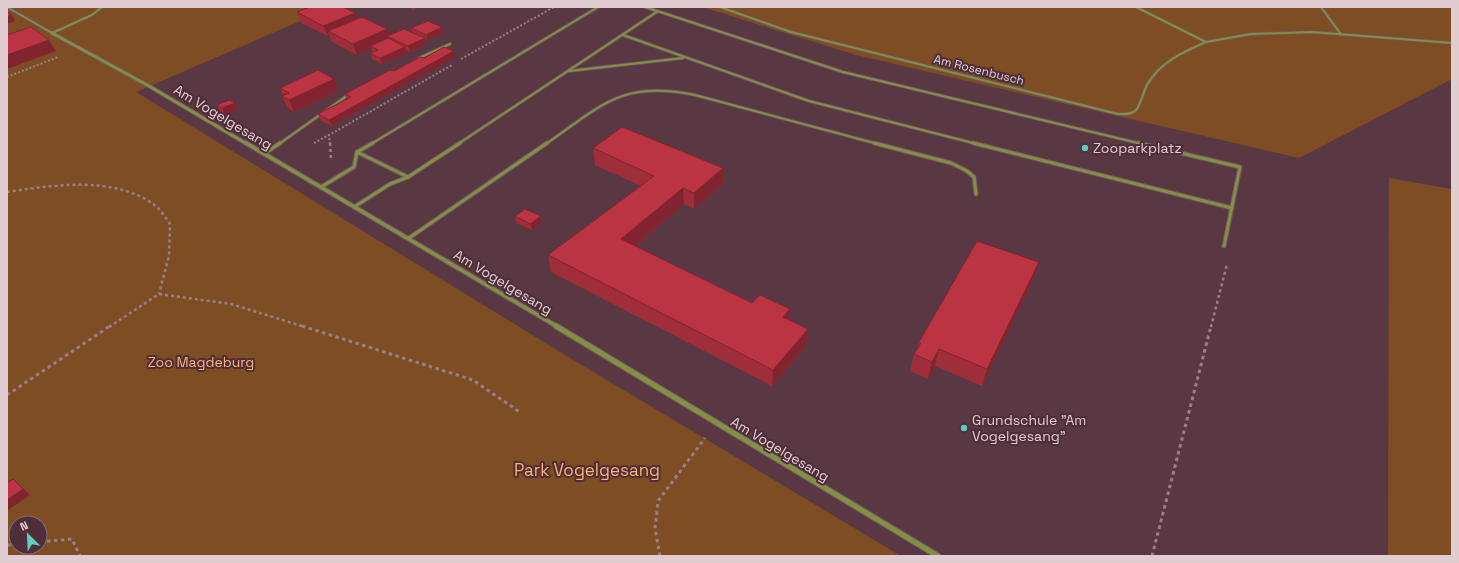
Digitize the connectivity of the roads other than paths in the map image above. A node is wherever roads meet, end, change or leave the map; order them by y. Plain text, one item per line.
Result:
1 (7, 7) edge
2 (102, 7) edge
3 (598, 7) edge
4 (645, 7) edge
5 (720, 7) edge
6 (1136, 7) edge
7 (1321, 7) edge
8 (658, 11) junction
9 (52, 33) junction
10 (622, 34) junction
11 (1340, 34) junction
12 (1206, 42) junction
13 (1452, 43) edge
14 (450, 44) dead end
15 (684, 57) junction
16 (415, 60) edge
17 (567, 72) junction
18 (353, 92) edge
19 (357, 152) junction
20 (264, 154) junction
21 (408, 178) junction
22 (322, 187) junction
23 (976, 194) dead end
24 (354, 207) junction
25 (1232, 208) junction
26 (409, 238) junction
27 (1224, 246) road end
28 (938, 556) edge

1 - 9 lane
2 - 9 lane
3 - 19 lane
4 - 8 lane
5 - 12 lane, Am Rosenbusch
6 - 12 lane
7 - 11 lane
8 - 10 lane
8 - 25 lane
9 - 20 street, Am Vogelgesang
10 - 15 lane
10 - 17 lane
11 - 12 lane, Am Rosenbusch
11 - 13 lane, Am Rosenbusch
14 - 16 lane
15 - 17 lane
15 - 25 lane
17 - 21 lane
18 - 20 lane
19 - 21 lane
19 - 22 lane
20 - 22 street, Am Vogelgesang
21 - 24 lane
22 - 24 street, Am Vogelgesang
23 - 26 lane
24 - 26 street, Am Vogelgesang
25 - 27 lane
26 - 28 street, Am Vogelgesang

